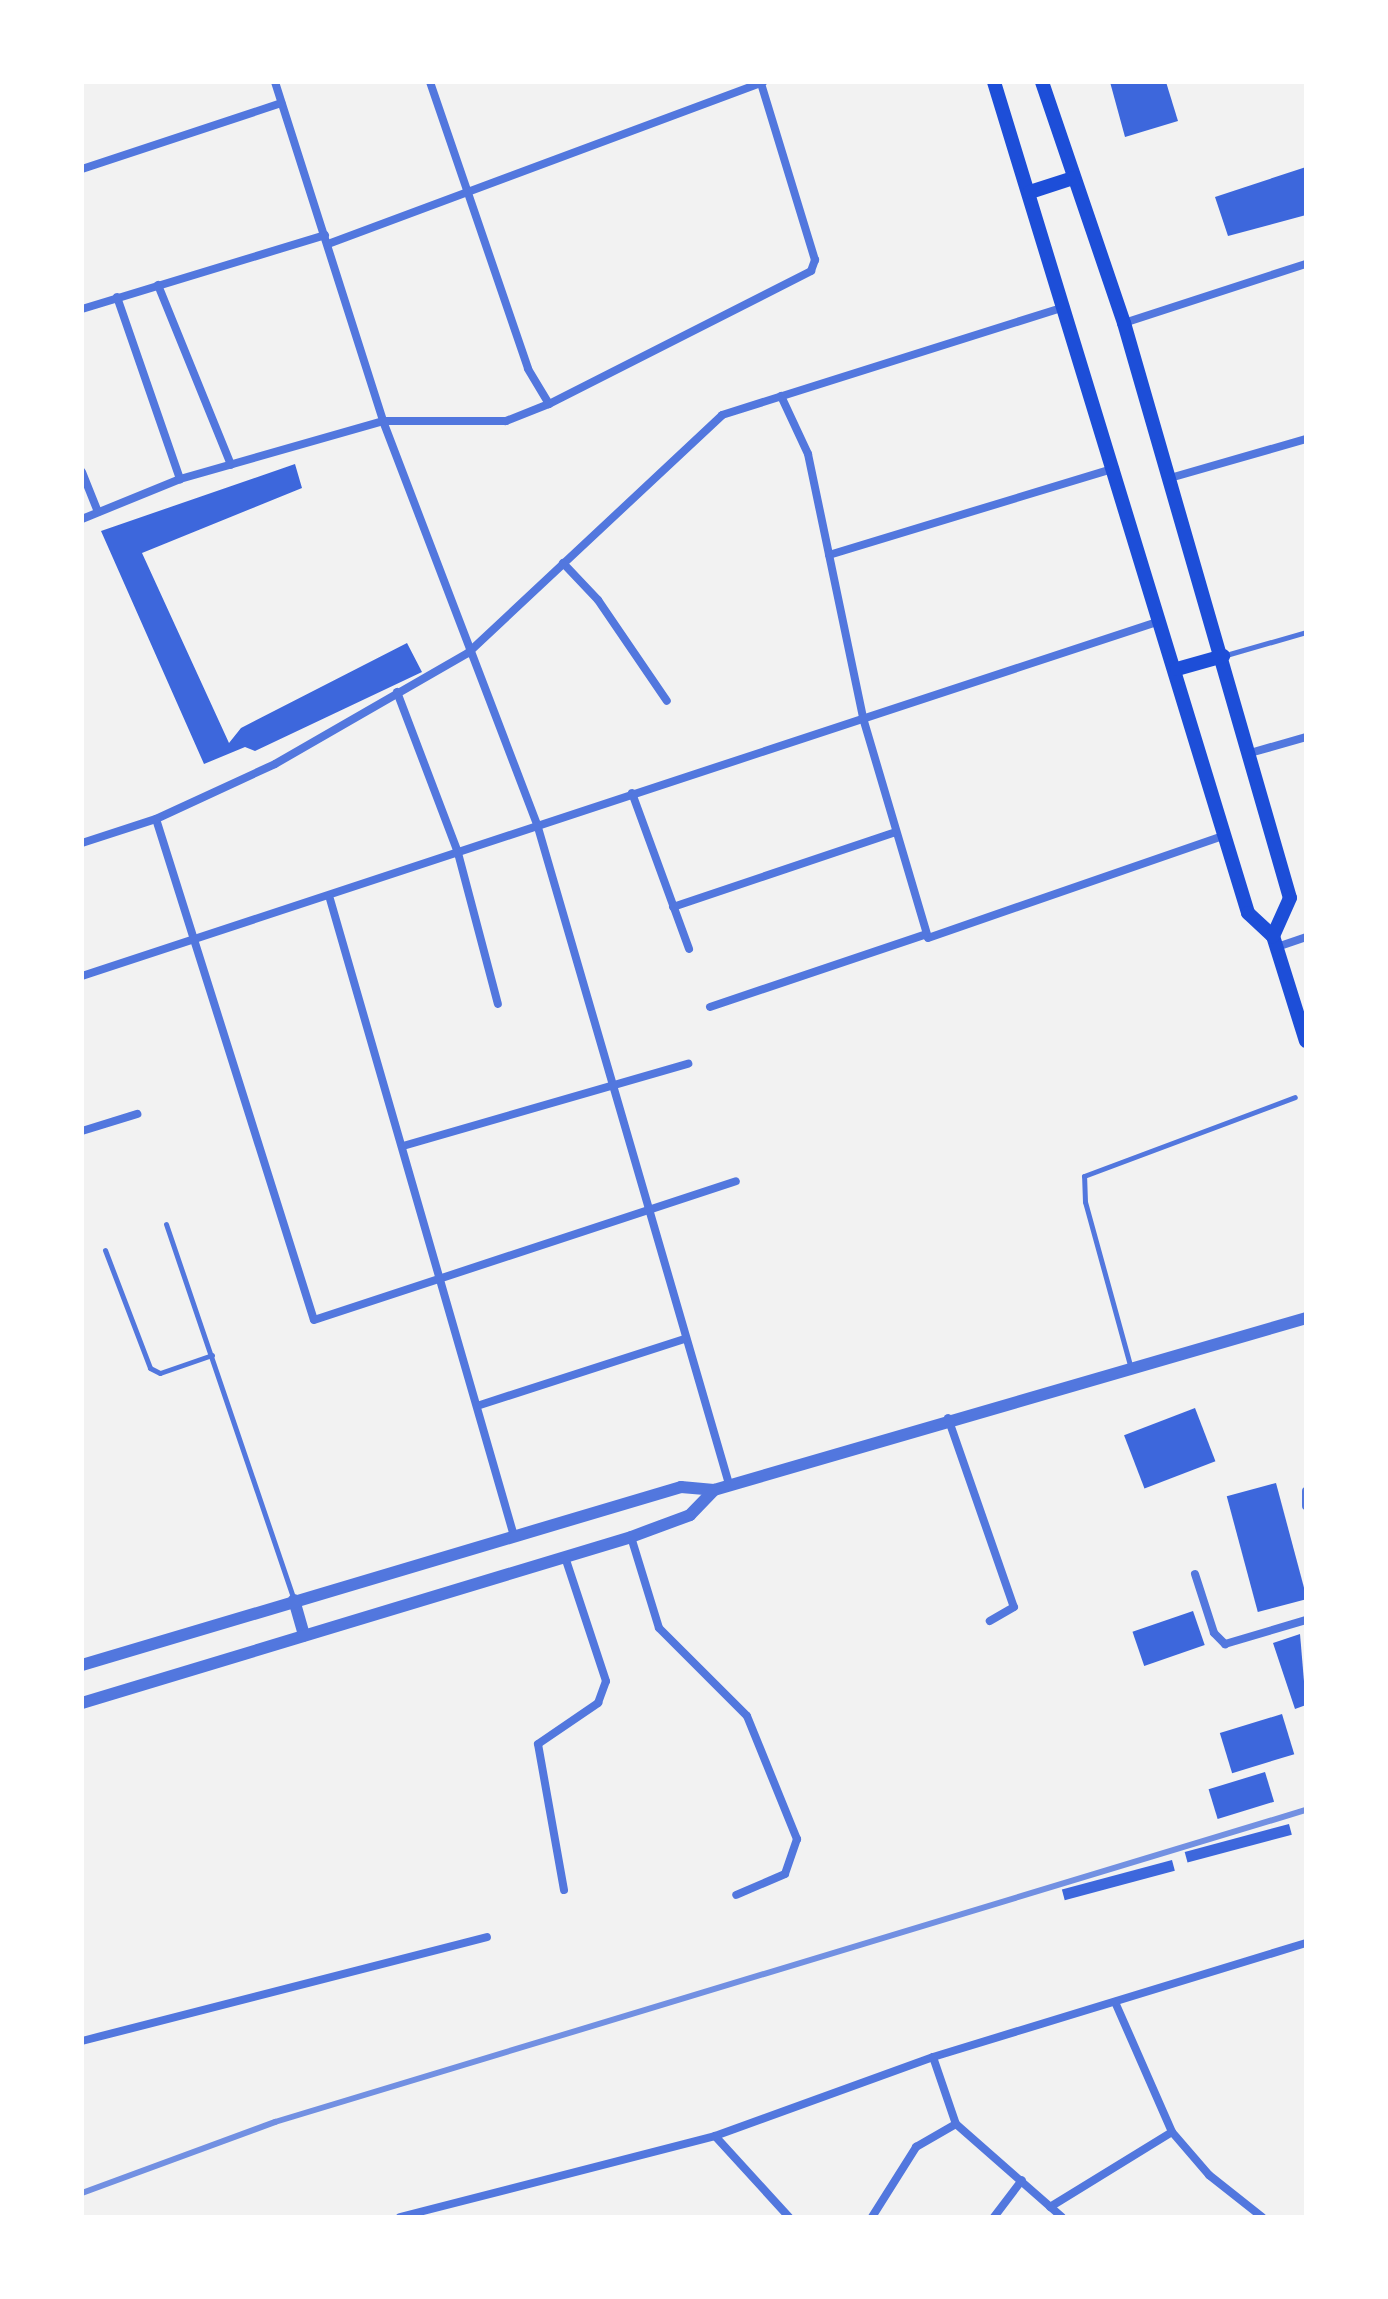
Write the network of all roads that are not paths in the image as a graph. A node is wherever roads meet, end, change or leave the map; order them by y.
1 (275, 82) edge
2 (430, 82) edge
3 (762, 82) edge
4 (994, 82) edge
5 (1042, 82) edge
6 (281, 103) junction
7 (82, 169) edge
8 (1073, 178) junction
9 (1030, 192) junction
10 (465, 193) junction
11 (326, 240) junction
12 (1306, 264) edge
13 (158, 285) junction
14 (117, 297) junction
15 (1066, 307) junction
16 (82, 309) edge
17 (1124, 323) junction
18 (781, 396) junction
19 (549, 404) junction
20 (383, 421) junction
21 (1306, 439) edge
22 (231, 465) junction
23 (1115, 468) junction
24 (82, 472) edge
25 (1170, 478) junction
26 (180, 479) junction
27 (98, 512) junction
28 (82, 519) edge
29 (829, 555) junction
30 (563, 563) junction
31 (1162, 620) junction
32 (1306, 632) edge
33 (468, 653) junction
34 (1223, 656) junction
35 (1177, 669) junction
36 (397, 692) junction
37 (667, 701) dead end
38 (863, 718) junction
39 (1306, 737) edge
40 (1250, 753) junction
41 (632, 793) junction
42 (156, 819) junction
43 (537, 824) junction
44 (893, 833) junction
45 (1223, 836) junction
46 (82, 843) edge
47 (458, 853) junction
48 (330, 899) junction
49 (673, 907) junction
50 (924, 935) junction
51 (1306, 937) edge
52 (195, 940) junction
53 (1275, 941) junction
54 (689, 949) dead end
55 (82, 976) edge
56 (498, 1004) dead end
57 (710, 1007) dead end
58 (1306, 1041) edge
59 (688, 1064) dead end
60 (611, 1083) junction
61 (1295, 1097) dead end
62 (137, 1114) dead end
63 (82, 1131) edge
64 (403, 1146) junction
65 (736, 1181) dead end
66 (644, 1212) junction
67 (166, 1224) dead end
68 (105, 1250) dead end
69 (444, 1281) junction
70 (1306, 1318) edge
71 (684, 1339) junction
72 (212, 1355) junction
73 (1130, 1365) junction
74 (480, 1405) junction
75 (948, 1418) junction
76 (729, 1484) junction
77 (714, 1490) junction
78 (1306, 1491) edge
79 (1306, 1506) edge
80 (514, 1536) junction
81 (631, 1537) junction
82 (565, 1557) junction
83 (1195, 1574) dead end
84 (294, 1600) junction
85 (1306, 1620) edge
86 (990, 1621) dead end
87 (304, 1636) junction
88 (82, 1665) edge
89 (82, 1703) edge
90 (564, 1890) dead end
91 (736, 1895) dead end
92 (487, 1937) dead end
93 (1306, 1943) edge
94 (1115, 2002) junction
95 (82, 2041) edge
96 (933, 2057) junction
97 (956, 2124) junction
98 (1172, 2132) junction
99 (715, 2136) junction
100 (1022, 2180) junction
101 (1050, 2207) junction
102 (874, 2213) edge
103 (400, 2217) edge
104 (789, 2217) edge
105 (885, 2217) edge
106 (994, 2217) edge
107 (1062, 2217) edge
108 (1262, 2217) edge

1 - 6 street
2 - 10 street
3 - 10 street
3 - 19 street
4 - 9 main road
5 - 8 main road
6 - 7 street
6 - 11 street
8 - 9 main road
8 - 17 main road
9 - 15 main road
10 - 11 street
10 - 19 street
11 - 13 street
11 - 20 street
12 - 17 street
13 - 14 street
13 - 22 street
14 - 16 street
14 - 26 street
15 - 18 street
15 - 23 main road
17 - 25 main road
18 - 29 street
18 - 30 street
19 - 20 street
20 - 22 street
20 - 33 street
21 - 25 street
22 - 26 street
23 - 29 street
23 - 31 main road
24 - 27 street
25 - 34 main road
26 - 27 street
27 - 28 street
29 - 38 street
30 - 33 street
30 - 37 street
31 - 35 main road
31 - 38 street
32 - 34 lane
33 - 36 street
33 - 43 street
34 - 35 main road
34 - 40 main road
35 - 45 main road
36 - 42 street
36 - 47 street
38 - 41 street
38 - 44 street
39 - 40 street
40 - 53 main road
41 - 43 street
41 - 49 street
42 - 46 street
42 - 52 street
43 - 47 street
43 - 60 street
44 - 49 street
44 - 50 street
45 - 50 street
45 - 53 main road
47 - 48 street
47 - 56 street
48 - 52 street
48 - 64 street
49 - 54 street
50 - 57 street
51 - 53 street
52 - 55 street
52 - 69 street
53 - 58 main road
59 - 60 street
60 - 64 street
60 - 66 street
61 - 73 lane
62 - 63 street
64 - 69 street
65 - 66 street
66 - 69 street
66 - 71 street
67 - 72 lane
68 - 72 lane
69 - 74 street
70 - 73 street
71 - 74 street
71 - 76 street
72 - 84 lane
73 - 75 street
74 - 80 street
75 - 76 street
75 - 86 street
76 - 77 street
77 - 80 street
77 - 81 street
78 - 79 street
80 - 84 street
81 - 82 street
81 - 91 street
82 - 87 street
82 - 90 street
83 - 85 street
84 - 87 street
84 - 88 street
87 - 89 street
92 - 95 street
93 - 94 street
94 - 96 street
94 - 98 street
96 - 97 street
96 - 99 street
97 - 100 street
97 - 102 street
98 - 101 street
98 - 108 street
99 - 103 street
99 - 104 street
100 - 101 street
100 - 106 street
101 - 107 street
102 - 105 street

